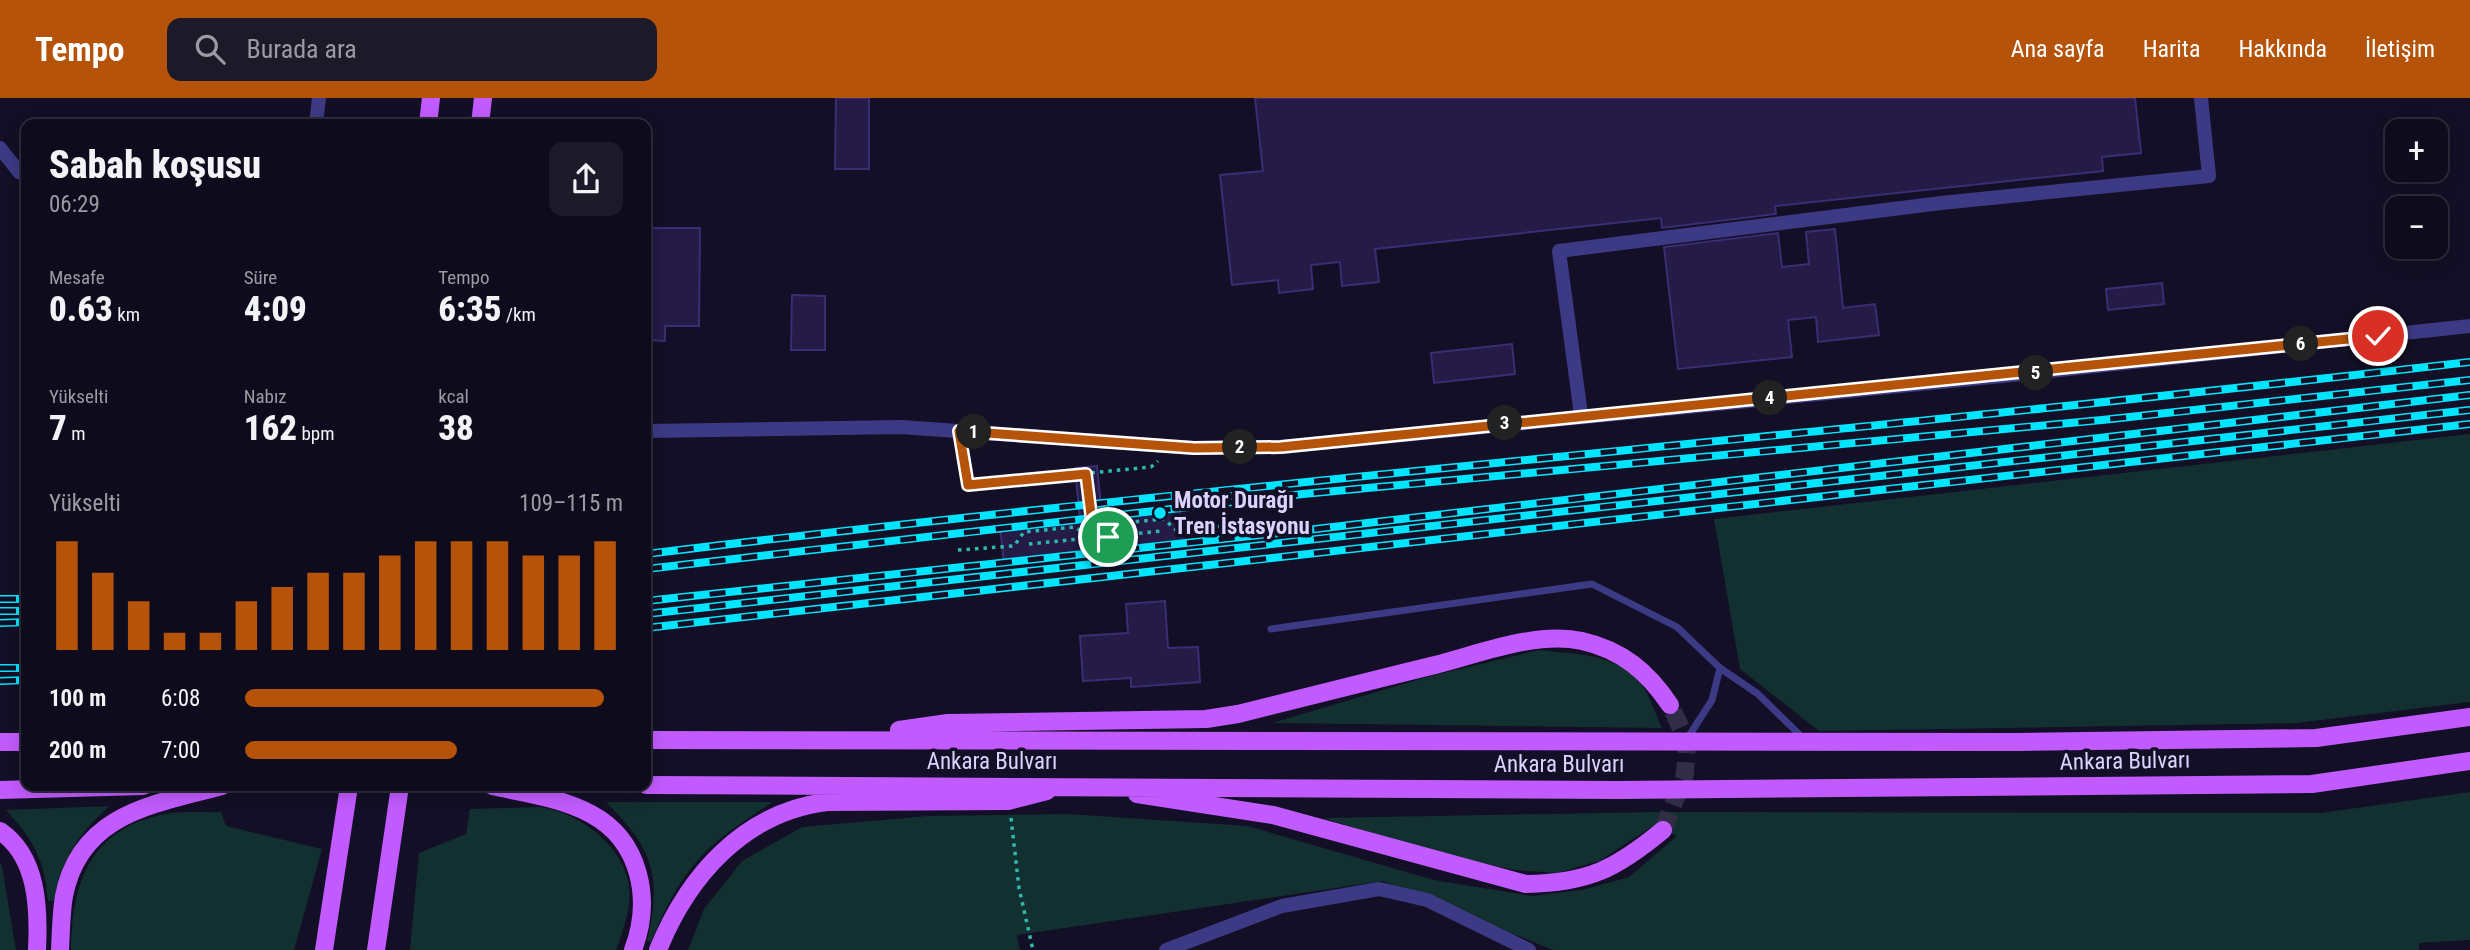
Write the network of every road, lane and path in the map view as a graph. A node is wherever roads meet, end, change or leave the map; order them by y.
1 (319, 98) edge
2 (431, 98) edge
3 (483, 98) edge
4 (2201, 98) edge
5 (317, 119) edge
6 (429, 119) edge
7 (481, 119) edge
8 (0, 148) edge
9 (21, 173) edge
10 (2470, 326) edge
11 (1581, 415) junction
12 (651, 431) edge
13 (959, 431) junction
14 (1150, 467) dead end
15 (1086, 474) junction
16 (1224, 526) dead end
17 (1162, 531) dead end
18 (1095, 538) junction
19 (1029, 544) dead end
20 (958, 550) dead end
21 (1271, 629) dead end
22 (1720, 668) junction
23 (1670, 705) tunnel mouth
24 (2470, 717) edge
25 (845, 739) junction
26 (651, 740) edge
27 (0, 742) edge
28 (21, 742) edge
29 (1685, 743) junction
30 (1808, 743) junction
31 (2470, 761) edge
32 (651, 785) edge
33 (1069, 785) junction
34 (21, 789) edge
35 (0, 790) edge
36 (204, 791) edge
37 (348, 791) edge
38 (399, 791) edge
39 (512, 791) edge
40 (1009, 801) junction
41 (1663, 830) tunnel mouth
42 (0, 831) edge
43 (330, 917) junction
44 (378, 945) edge
45 (37, 950) edge
46 (60, 950) edge
47 (315, 950) edge
48 (324, 950) edge
49 (633, 950) edge
50 (658, 950) edge
51 (1033, 950) edge
52 (1166, 950) edge
53 (1529, 950) edge

1 - 5 street
2 - 6 main road
3 - 7 main road
4 - 11 street
8 - 9 street
10 - 11 street
11 - 13 street
12 - 13 street
13 - 15 path, bridge
14 - 15 path
15 - 18 path, bridge
16 - 18 path
17 - 18 path
18 - 19 path
18 - 20 path
21 - 22 lane
22 - 29 lane
22 - 30 lane
23 - 25 main road
24 - 30 main road, Ankara Bulvarı
25 - 26 main road, Ankara Bulvarı
25 - 29 main road, Ankara Bulvarı
27 - 28 main road
29 - 30 main road, Ankara Bulvarı
31 - 33 main road, Ankara Bulvarı
32 - 33 main road, Ankara Bulvarı
33 - 40 main road
33 - 41 main road
34 - 35 main road
36 - 46 main road
37 - 43 main road
38 - 44 main road
39 - 49 main road
40 - 50 main road
40 - 51 path
42 - 45 main road
43 - 47 main road
43 - 48 main road
52 - 53 street

